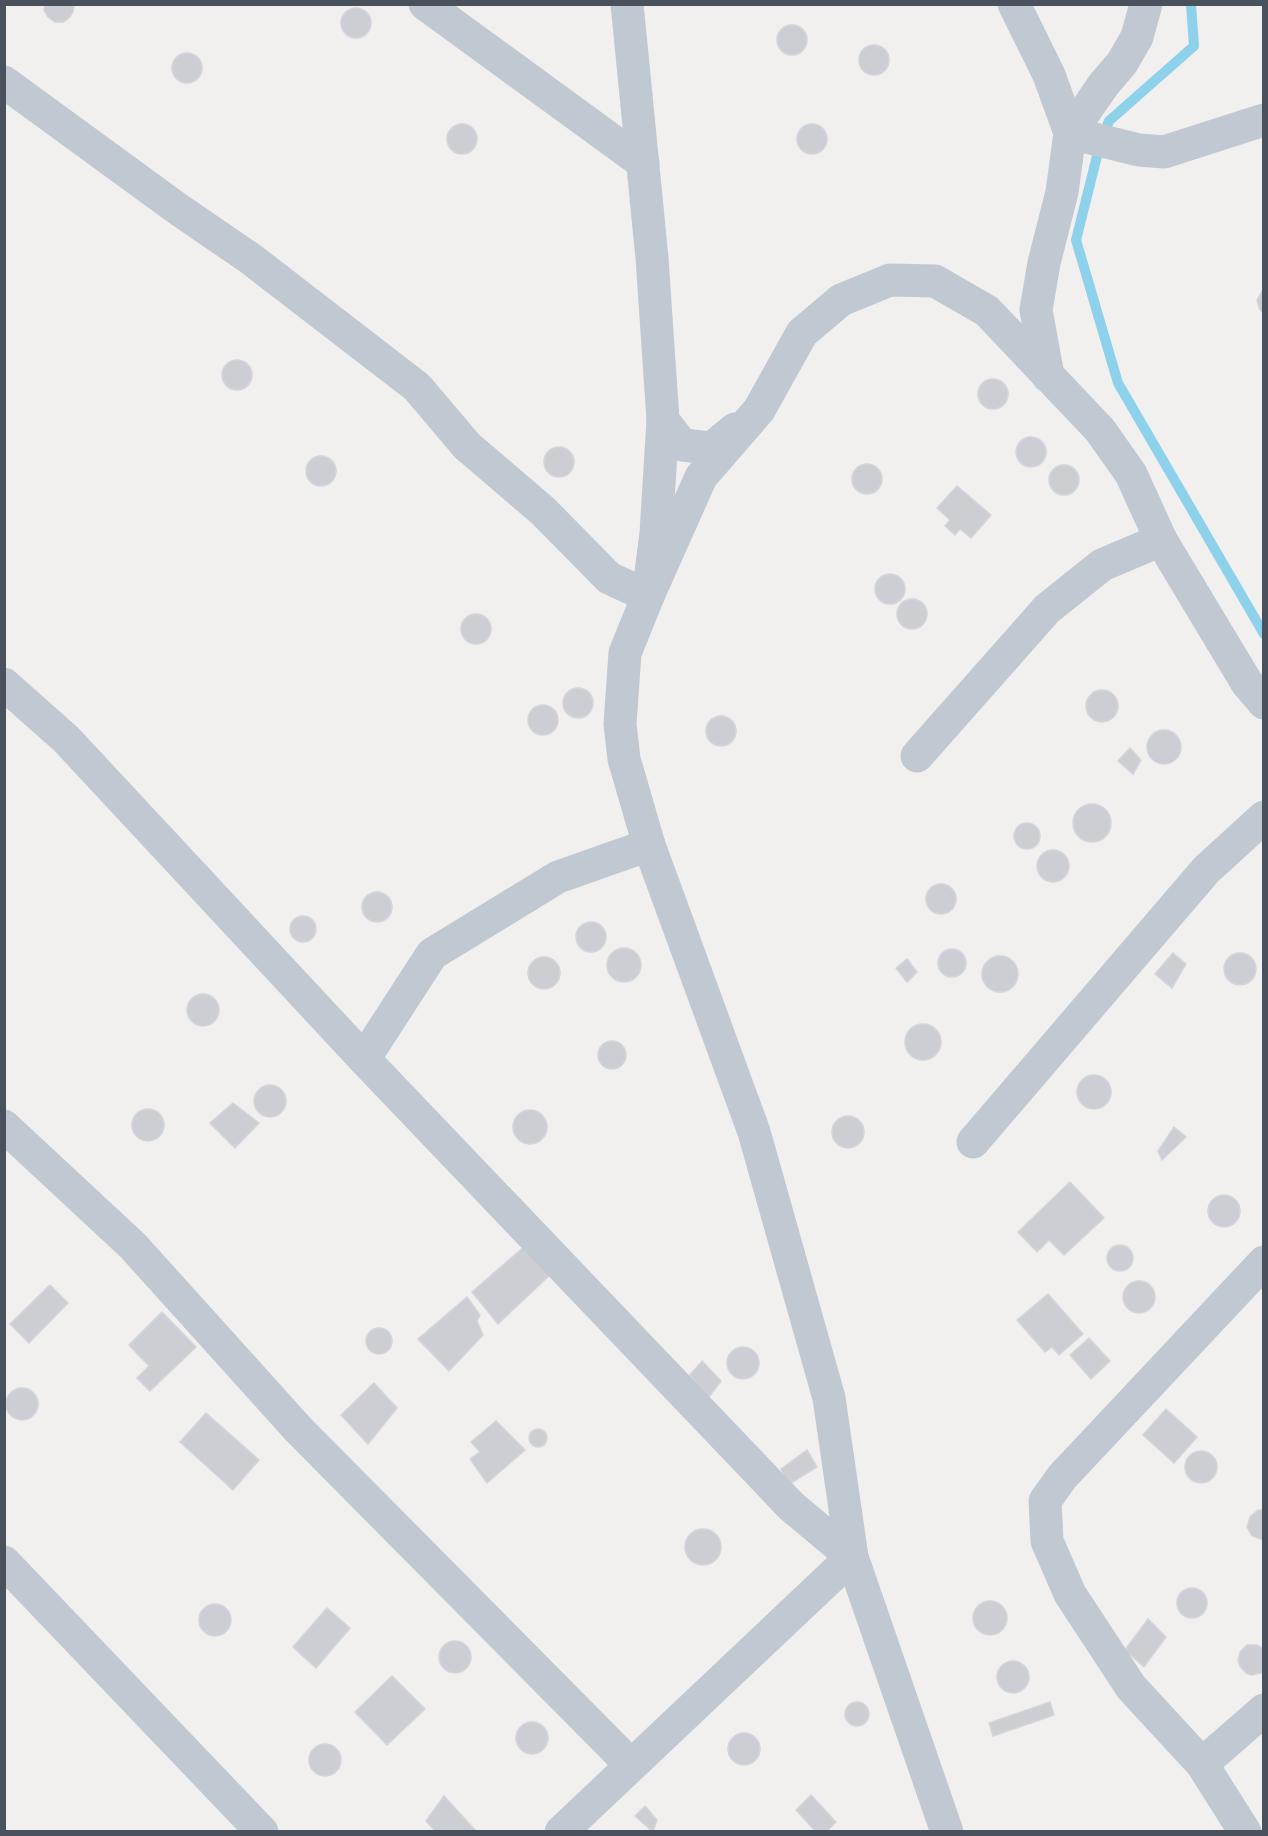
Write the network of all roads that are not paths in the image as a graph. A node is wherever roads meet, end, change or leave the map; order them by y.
1 (425, 4) edge
2 (627, 4) edge
3 (1014, 4) edge
4 (1146, 4) edge
5 (4, 82) edge
6 (1263, 120) edge
7 (1070, 133) junction
8 (644, 163) junction
9 (1048, 376) junction
10 (759, 410) junction
11 (663, 420) junction
12 (1161, 540) junction
13 (648, 596) junction
14 (4, 684) edge
15 (1258, 688) edge
16 (917, 756) dead end
17 (1263, 817) edge
18 (649, 845) junction
19 (364, 1059) junction
20 (4, 1126) edge
21 (973, 1142) dead end
22 (1263, 1262) edge
23 (852, 1557) junction
24 (4, 1562) edge
25 (1263, 1710) edge
26 (1202, 1764) junction
27 (631, 1765) junction
28 (262, 1832) edge
29 (561, 1832) edge
30 (947, 1832) edge
31 (1245, 1832) edge

1 - 8 street
2 - 8 street
3 - 7 street
4 - 7 street
5 - 13 street
6 - 7 street
7 - 9 street
8 - 11 street
9 - 10 street
9 - 12 street
10 - 11 street
10 - 13 street
11 - 13 street
12 - 15 street
12 - 16 street
13 - 18 street
14 - 19 street
17 - 21 street
18 - 19 street
18 - 23 street
19 - 23 street
20 - 27 street
22 - 26 street
23 - 27 street
23 - 30 street
24 - 28 street
25 - 26 street
26 - 31 street
27 - 29 street

